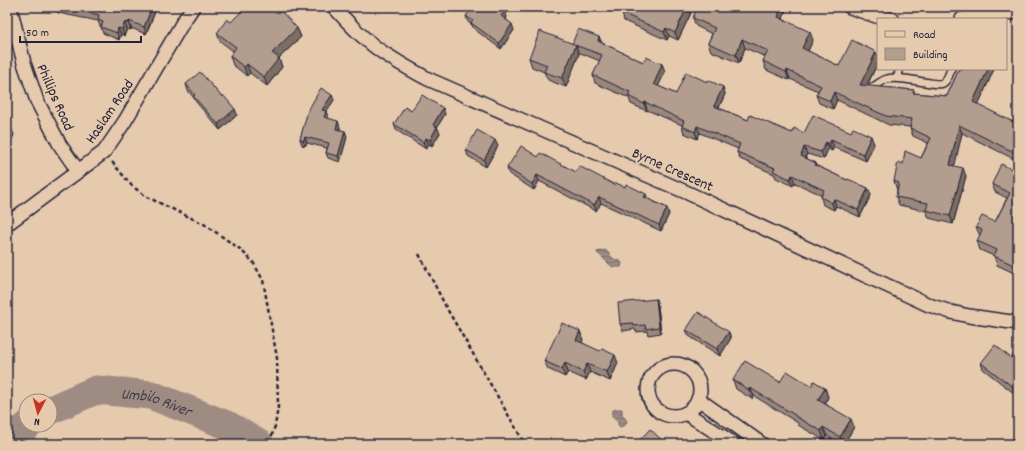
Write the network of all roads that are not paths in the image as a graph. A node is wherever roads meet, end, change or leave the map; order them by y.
1 (10, 7) edge
2 (193, 7) edge
3 (334, 7) edge
4 (850, 7) edge
5 (1018, 12) edge
6 (887, 18) edge
7 (970, 18) edge
8 (899, 70) edge
9 (951, 70) edge
10 (898, 78) junction
11 (874, 87) edge
12 (78, 171) junction
13 (7, 224) edge
14 (1018, 323) edge
15 (698, 399) junction
16 (686, 413) junction
17 (759, 443) edge
18 (734, 444) edge

1 - 12 street, Phillips Road
2 - 12 street, Haslam Road
3 - 14 street, Byrne Crescent
4 - 6 street
5 - 7 street
8 - 10 lane
9 - 10 lane
10 - 11 lane
12 - 13 street, Haslam Road
15 - 16 street
15 - 16 street
15 - 17 street
16 - 18 street

